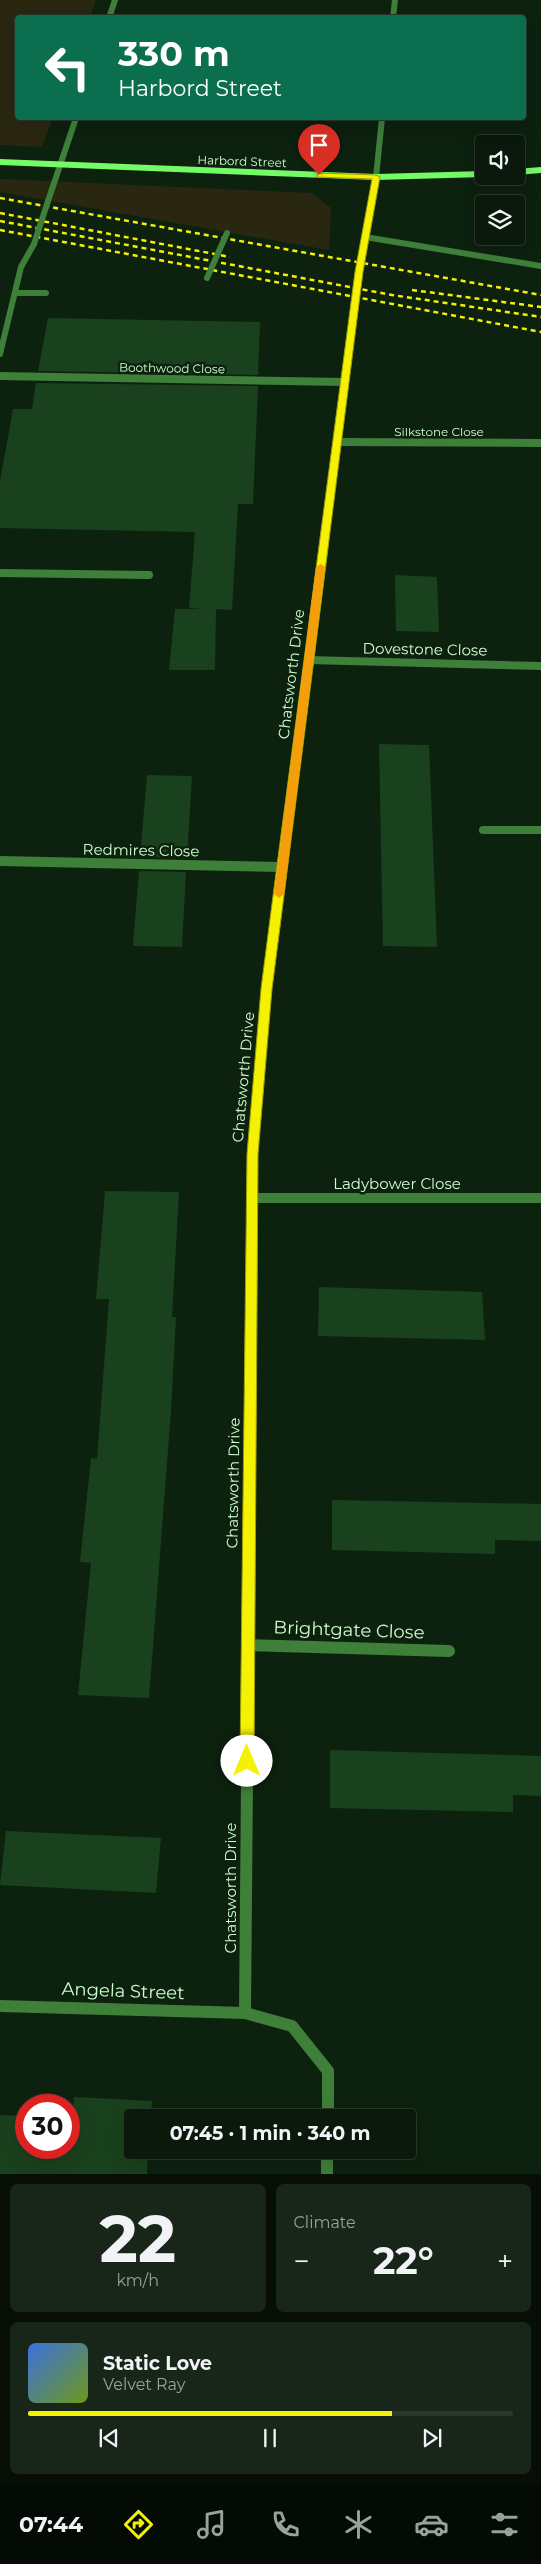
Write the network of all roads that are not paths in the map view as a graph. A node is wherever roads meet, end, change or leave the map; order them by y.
1 (115, 0) edge
2 (395, 0) edge
3 (110, 15) edge
4 (393, 15) edge
5 (75, 120) edge
6 (382, 120) edge
7 (0, 162) edge
8 (60, 164) junction
9 (541, 170) edge
10 (525, 171) edge
11 (475, 174) edge
12 (376, 177) junction
13 (227, 233) dead end
14 (365, 237) junction
15 (541, 266) edge
16 (207, 278) dead end
17 (46, 292) dead end
18 (15, 293) junction
19 (0, 354) edge
20 (0, 376) edge
21 (344, 382) junction
22 (337, 442) junction
23 (541, 443) edge
24 (0, 573) edge
25 (149, 575) dead end
26 (309, 660) junction
27 (541, 666) edge
28 (483, 830) dead end
29 (541, 830) edge
30 (0, 861) edge
31 (282, 867) junction
32 (252, 1198) junction
33 (541, 1198) edge
34 (248, 1645) junction
35 (449, 1651) dead end
36 (0, 2006) edge
37 (245, 2013) junction
38 (328, 2109) edge
39 (327, 2159) edge
40 (327, 2174) edge

1 - 3 street
2 - 4 street
5 - 8 street
6 - 12 street, Chatsworth Drive
7 - 8 street, Harbord Street
8 - 12 street, Harbord Street
8 - 18 street, bridge
9 - 10 street
11 - 12 street, Harbord Street
12 - 14 street, Chatsworth Drive
13 - 16 street, bridge
14 - 15 street
14 - 21 street, Chatsworth Drive, bridge
17 - 18 street
18 - 19 street
20 - 21 street, Boothwood Close
21 - 22 street, Chatsworth Drive
22 - 23 street, Silkstone Close
22 - 26 street, Chatsworth Drive
24 - 25 street
26 - 27 street, Dovestone Close
26 - 31 street, Chatsworth Drive
28 - 29 street
30 - 31 street, Redmires Close
31 - 32 street, Chatsworth Drive
32 - 33 street, Ladybower Close
32 - 34 street, Chatsworth Drive
34 - 35 street, Brightgate Close
34 - 37 street, Chatsworth Drive
36 - 37 street, Angela Street
37 - 38 street
39 - 40 street

